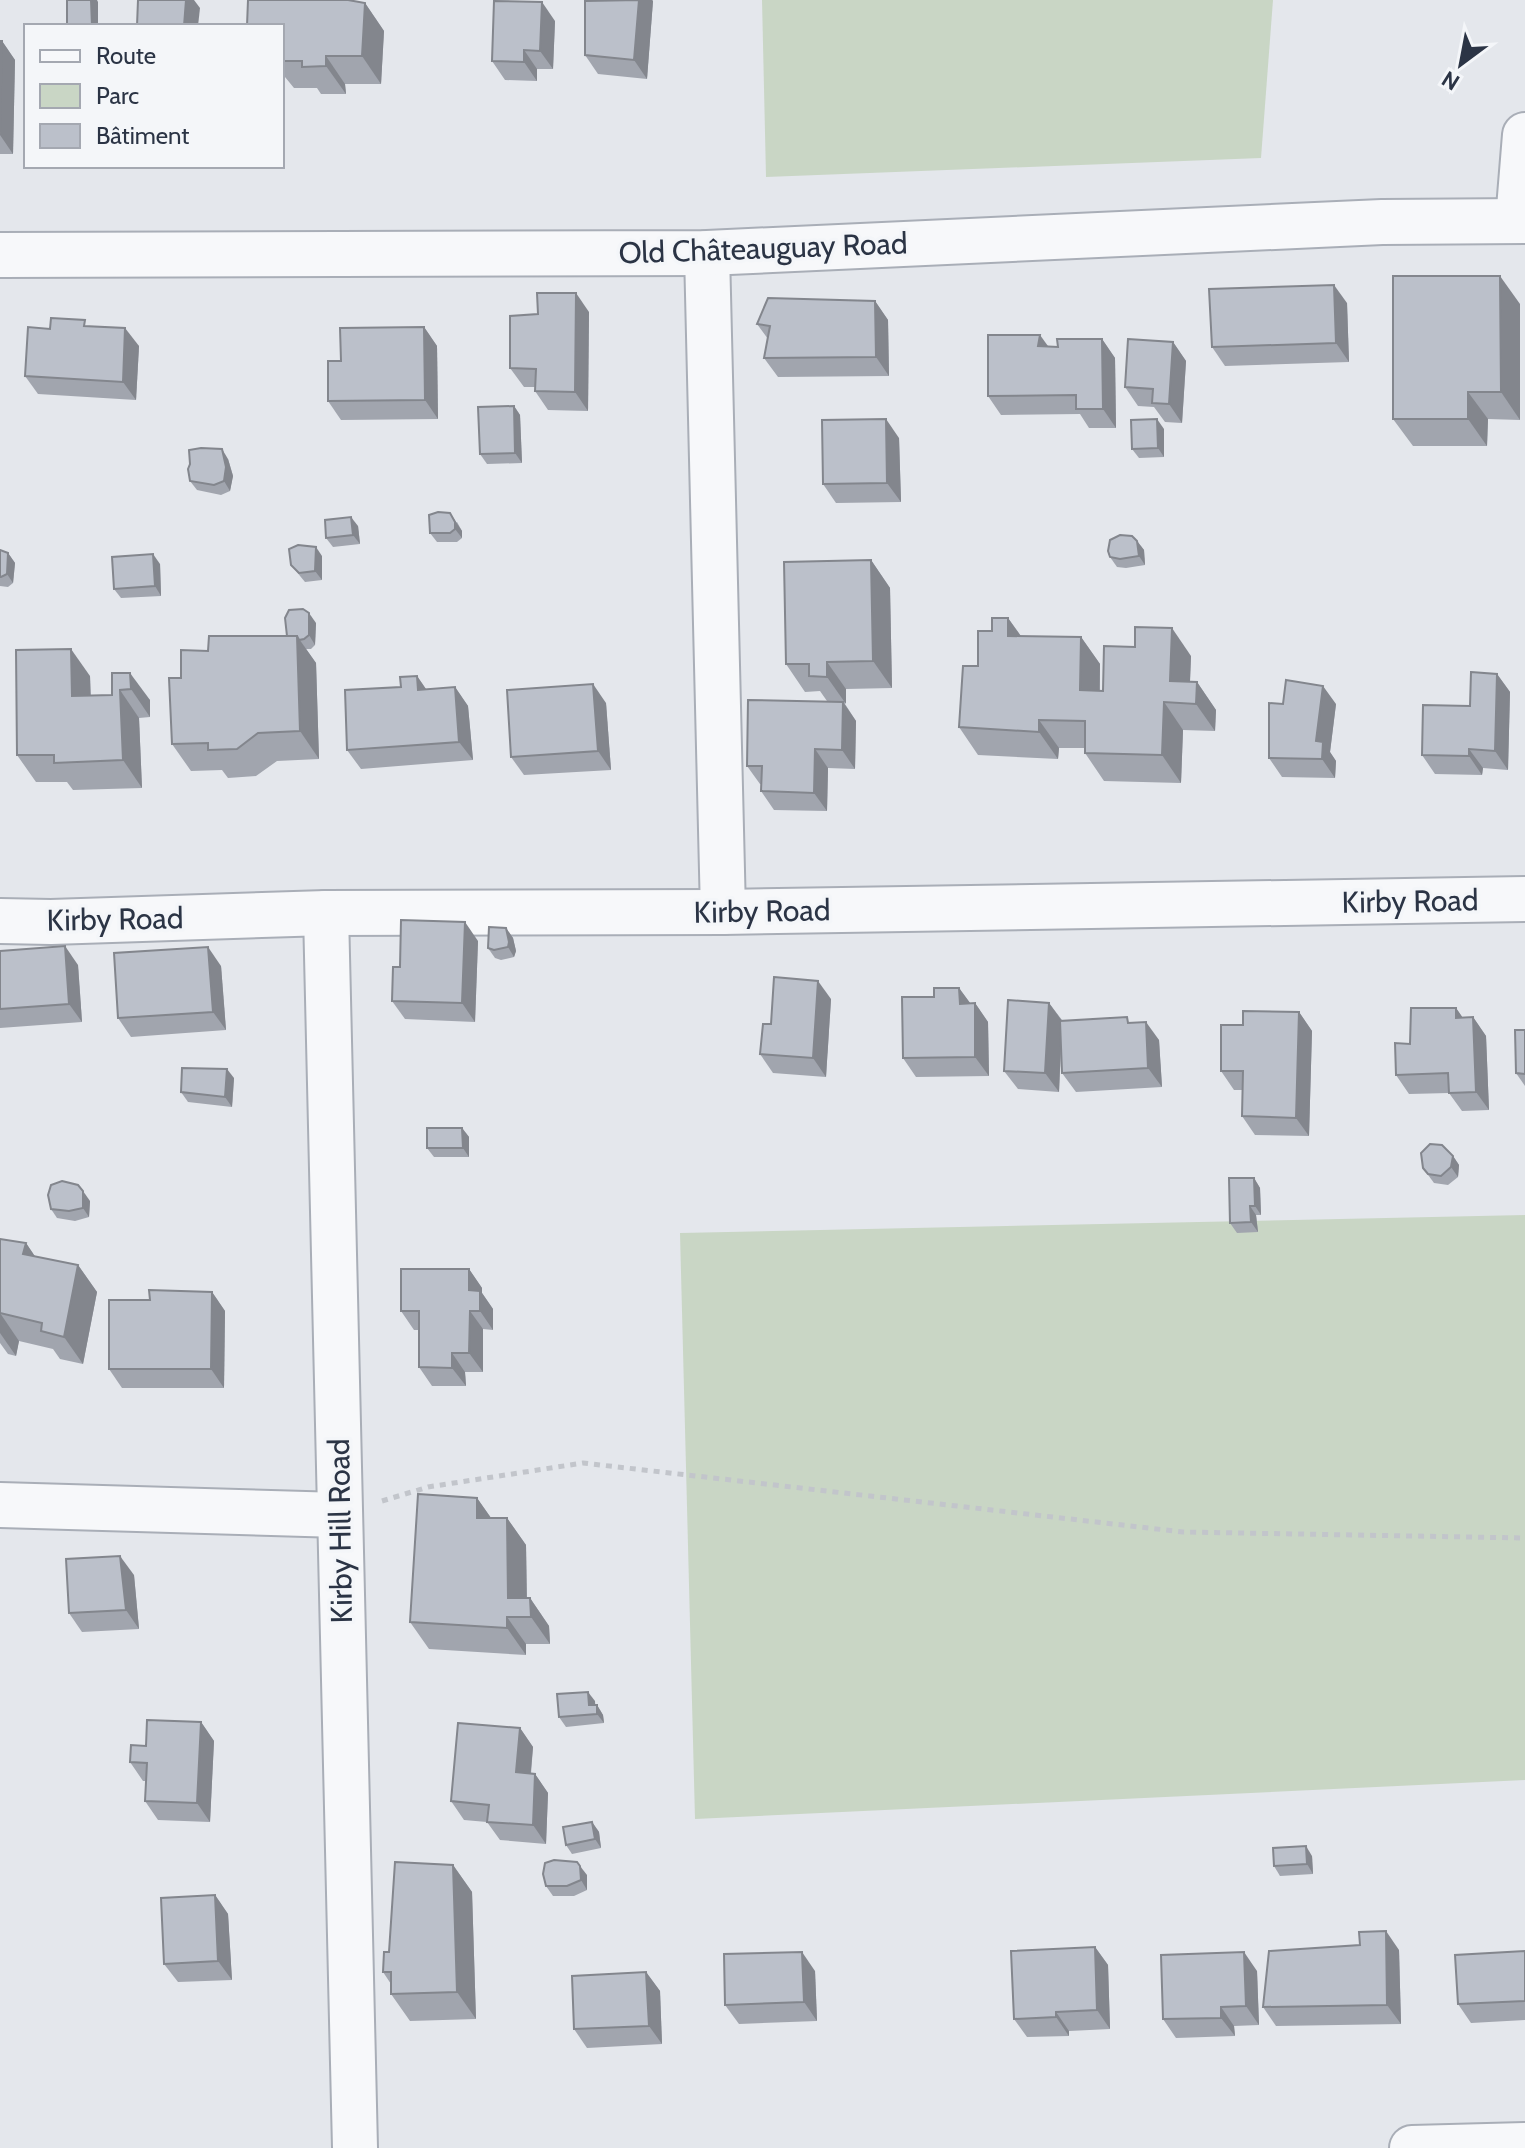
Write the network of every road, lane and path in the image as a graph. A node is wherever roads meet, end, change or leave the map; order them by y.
1 (1525, 135) edge
2 (1521, 221) edge
3 (707, 253) junction
4 (0, 255) edge
5 (1525, 899) edge
6 (723, 912) junction
7 (326, 913) junction
8 (0, 921) edge
9 (0, 1505) edge
10 (340, 1515) junction
11 (1525, 1538) edge
12 (1525, 2145) edge
13 (355, 2148) edge
14 (1412, 2148) edge

1 - 2 street
2 - 3 street, Old Châteauguay Road
3 - 4 street, Old Châteauguay Road
3 - 6 street
5 - 6 street, Kirby Road
6 - 7 street, Kirby Road
7 - 8 street, Kirby Road
7 - 10 street, Kirby Hill Road
9 - 10 street
10 - 11 path
10 - 13 street, Kirby Hill Road
12 - 14 street

